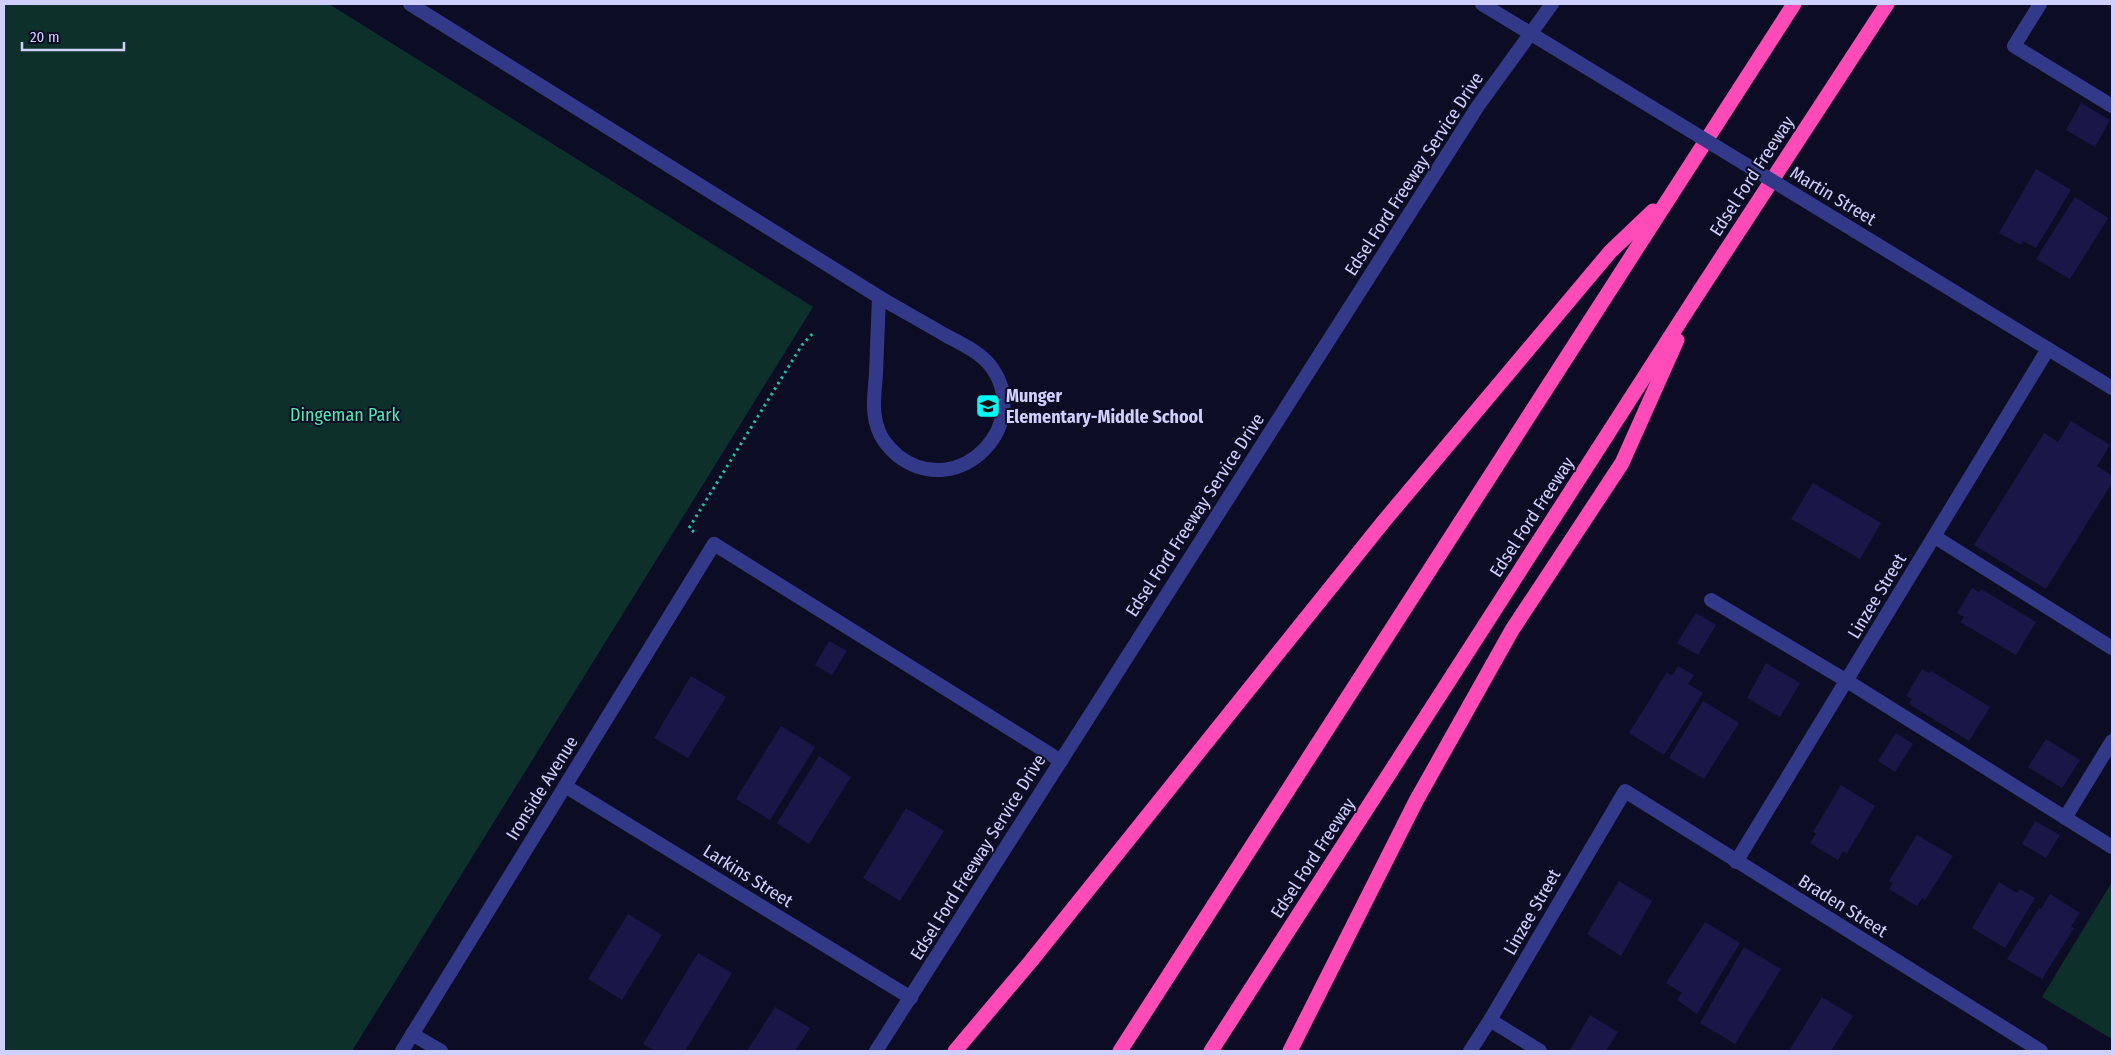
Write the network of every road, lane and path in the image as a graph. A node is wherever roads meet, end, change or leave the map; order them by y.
1 (410, 4) edge
2 (1482, 4) edge
3 (1552, 4) edge
4 (1794, 4) edge
5 (1887, 4) edge
6 (2040, 4) edge
7 (1531, 33) junction
8 (2112, 106) edge
9 (1670, 194) junction
10 (1699, 292) junction
11 (879, 297) junction
12 (815, 331) dead end
13 (2048, 349) junction
14 (2112, 388) edge
15 (689, 528) dead end
16 (1935, 537) junction
17 (1711, 600) dead end
18 (2112, 648) edge
19 (1847, 682) junction
20 (2112, 741) edge
21 (1061, 761) junction
22 (565, 786) junction
23 (1625, 791) joint
24 (2065, 818) junction
25 (2112, 847) edge
26 (1736, 862) junction
27 (911, 998) junction
28 (1490, 1020) junction
29 (412, 1034) junction
30 (402, 1051) edge
31 (441, 1051) edge
32 (876, 1051) edge
33 (955, 1051) edge
34 (1120, 1051) edge
35 (1211, 1051) edge
36 (1290, 1051) edge
37 (1470, 1051) edge
38 (1540, 1051) edge
39 (2041, 1051) edge

1 - 11 street
2 - 7 street, Martin Street
3 - 7 street, Edsel Ford Freeway Service Drive
4 - 9 highway
5 - 10 highway, Edsel Ford Freeway
6 - 8 street
7 - 13 street, Martin Street, bridge
7 - 21 street, Edsel Ford Freeway Service Drive
9 - 33 highway
9 - 34 highway
10 - 35 highway, Edsel Ford Freeway
10 - 36 highway
11 - 11 street
12 - 15 path
13 - 14 street, Martin Street
13 - 16 street, Linzee Street
16 - 18 street
16 - 19 street, Linzee Street
17 - 19 street
19 - 24 street
19 - 26 street, Linzee Street
20 - 24 street
21 - 22 street, Ironside Avenue
21 - 27 street, Edsel Ford Freeway Service Drive
22 - 27 street, Larkins Street
22 - 29 street, Ironside Avenue
23 - 26 street, Braden Street
23 - 28 street, Linzee Street
24 - 25 street
26 - 39 street, Braden Street
27 - 32 street, Edsel Ford Freeway Service Drive
28 - 37 street, Linzee Street
28 - 38 street
29 - 30 street, Ironside Avenue
29 - 31 street

